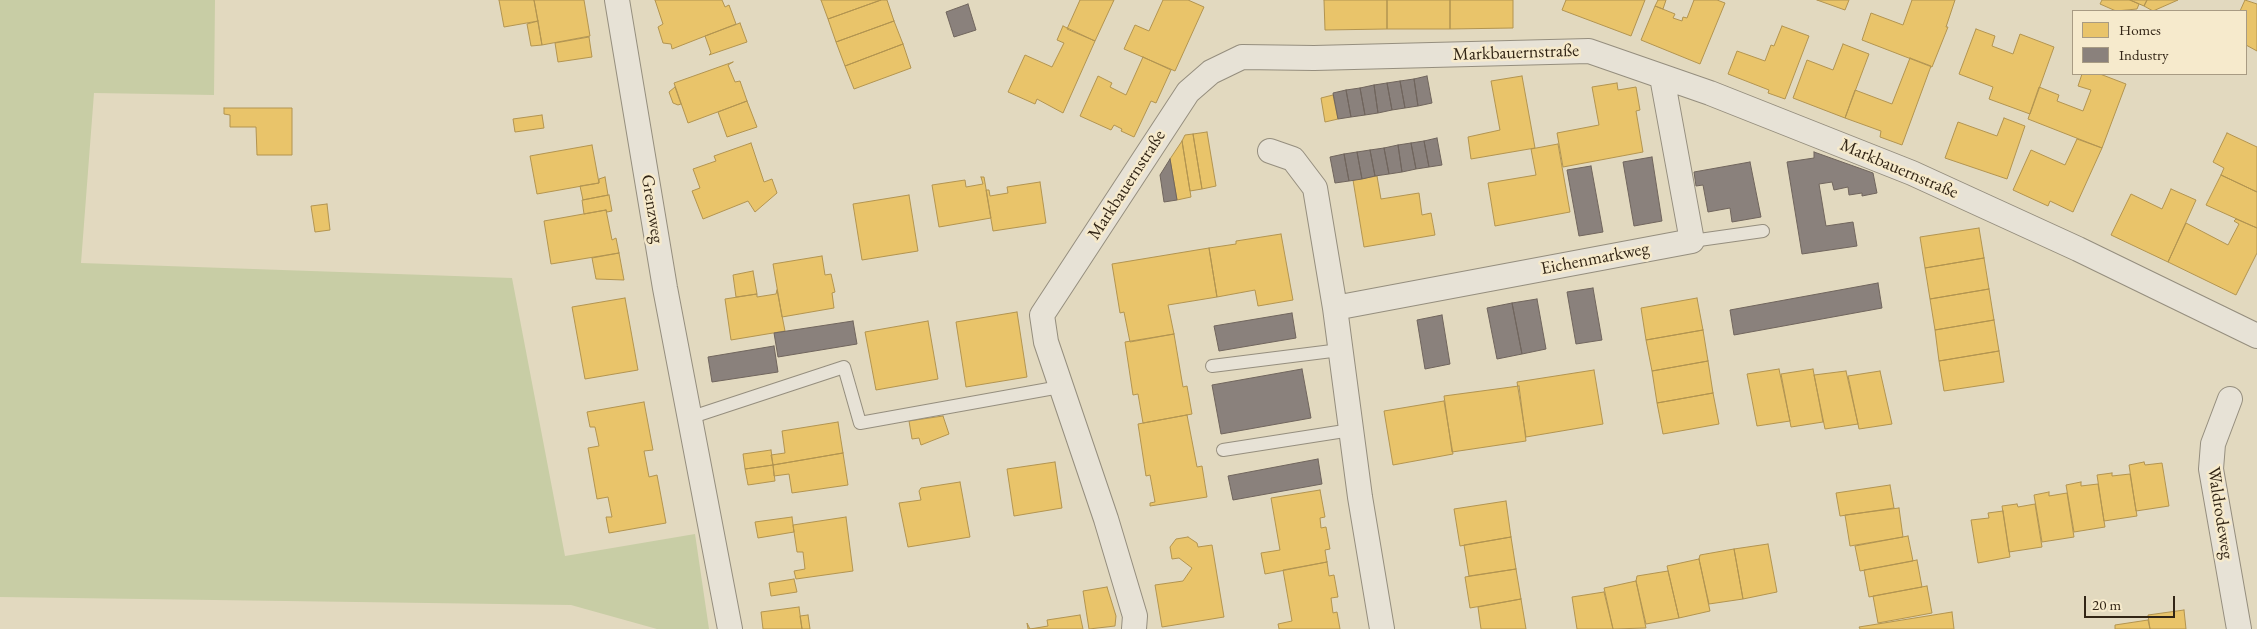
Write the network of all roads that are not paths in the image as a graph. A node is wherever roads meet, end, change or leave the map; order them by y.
1 (617, 0) edge
2 (1662, 77) junction
3 (1270, 151) dead end
4 (1763, 231) dead end
5 (1692, 241) junction
6 (1335, 308) junction
7 (2257, 336) edge
8 (1340, 350) junction
9 (1212, 366) dead end
10 (1060, 387) junction
11 (2230, 399) dead end
12 (689, 418) junction
13 (1351, 430) junction
14 (1223, 450) dead end
15 (730, 629) edge
16 (1134, 629) edge
17 (1382, 629) edge
18 (2239, 629) edge

1 - 12 street, Grenzweg
2 - 5 street
2 - 7 street, Markbauernstraße
2 - 10 street, Markbauernstraße
3 - 6 street
4 - 5 lane
5 - 6 street, Eichenmarkweg
6 - 8 street
8 - 9 lane
8 - 13 street
10 - 12 lane
10 - 16 street, Markbauernstraße
11 - 18 street, Waldrodeweg
12 - 15 street, Grenzweg
13 - 14 lane
13 - 17 street

